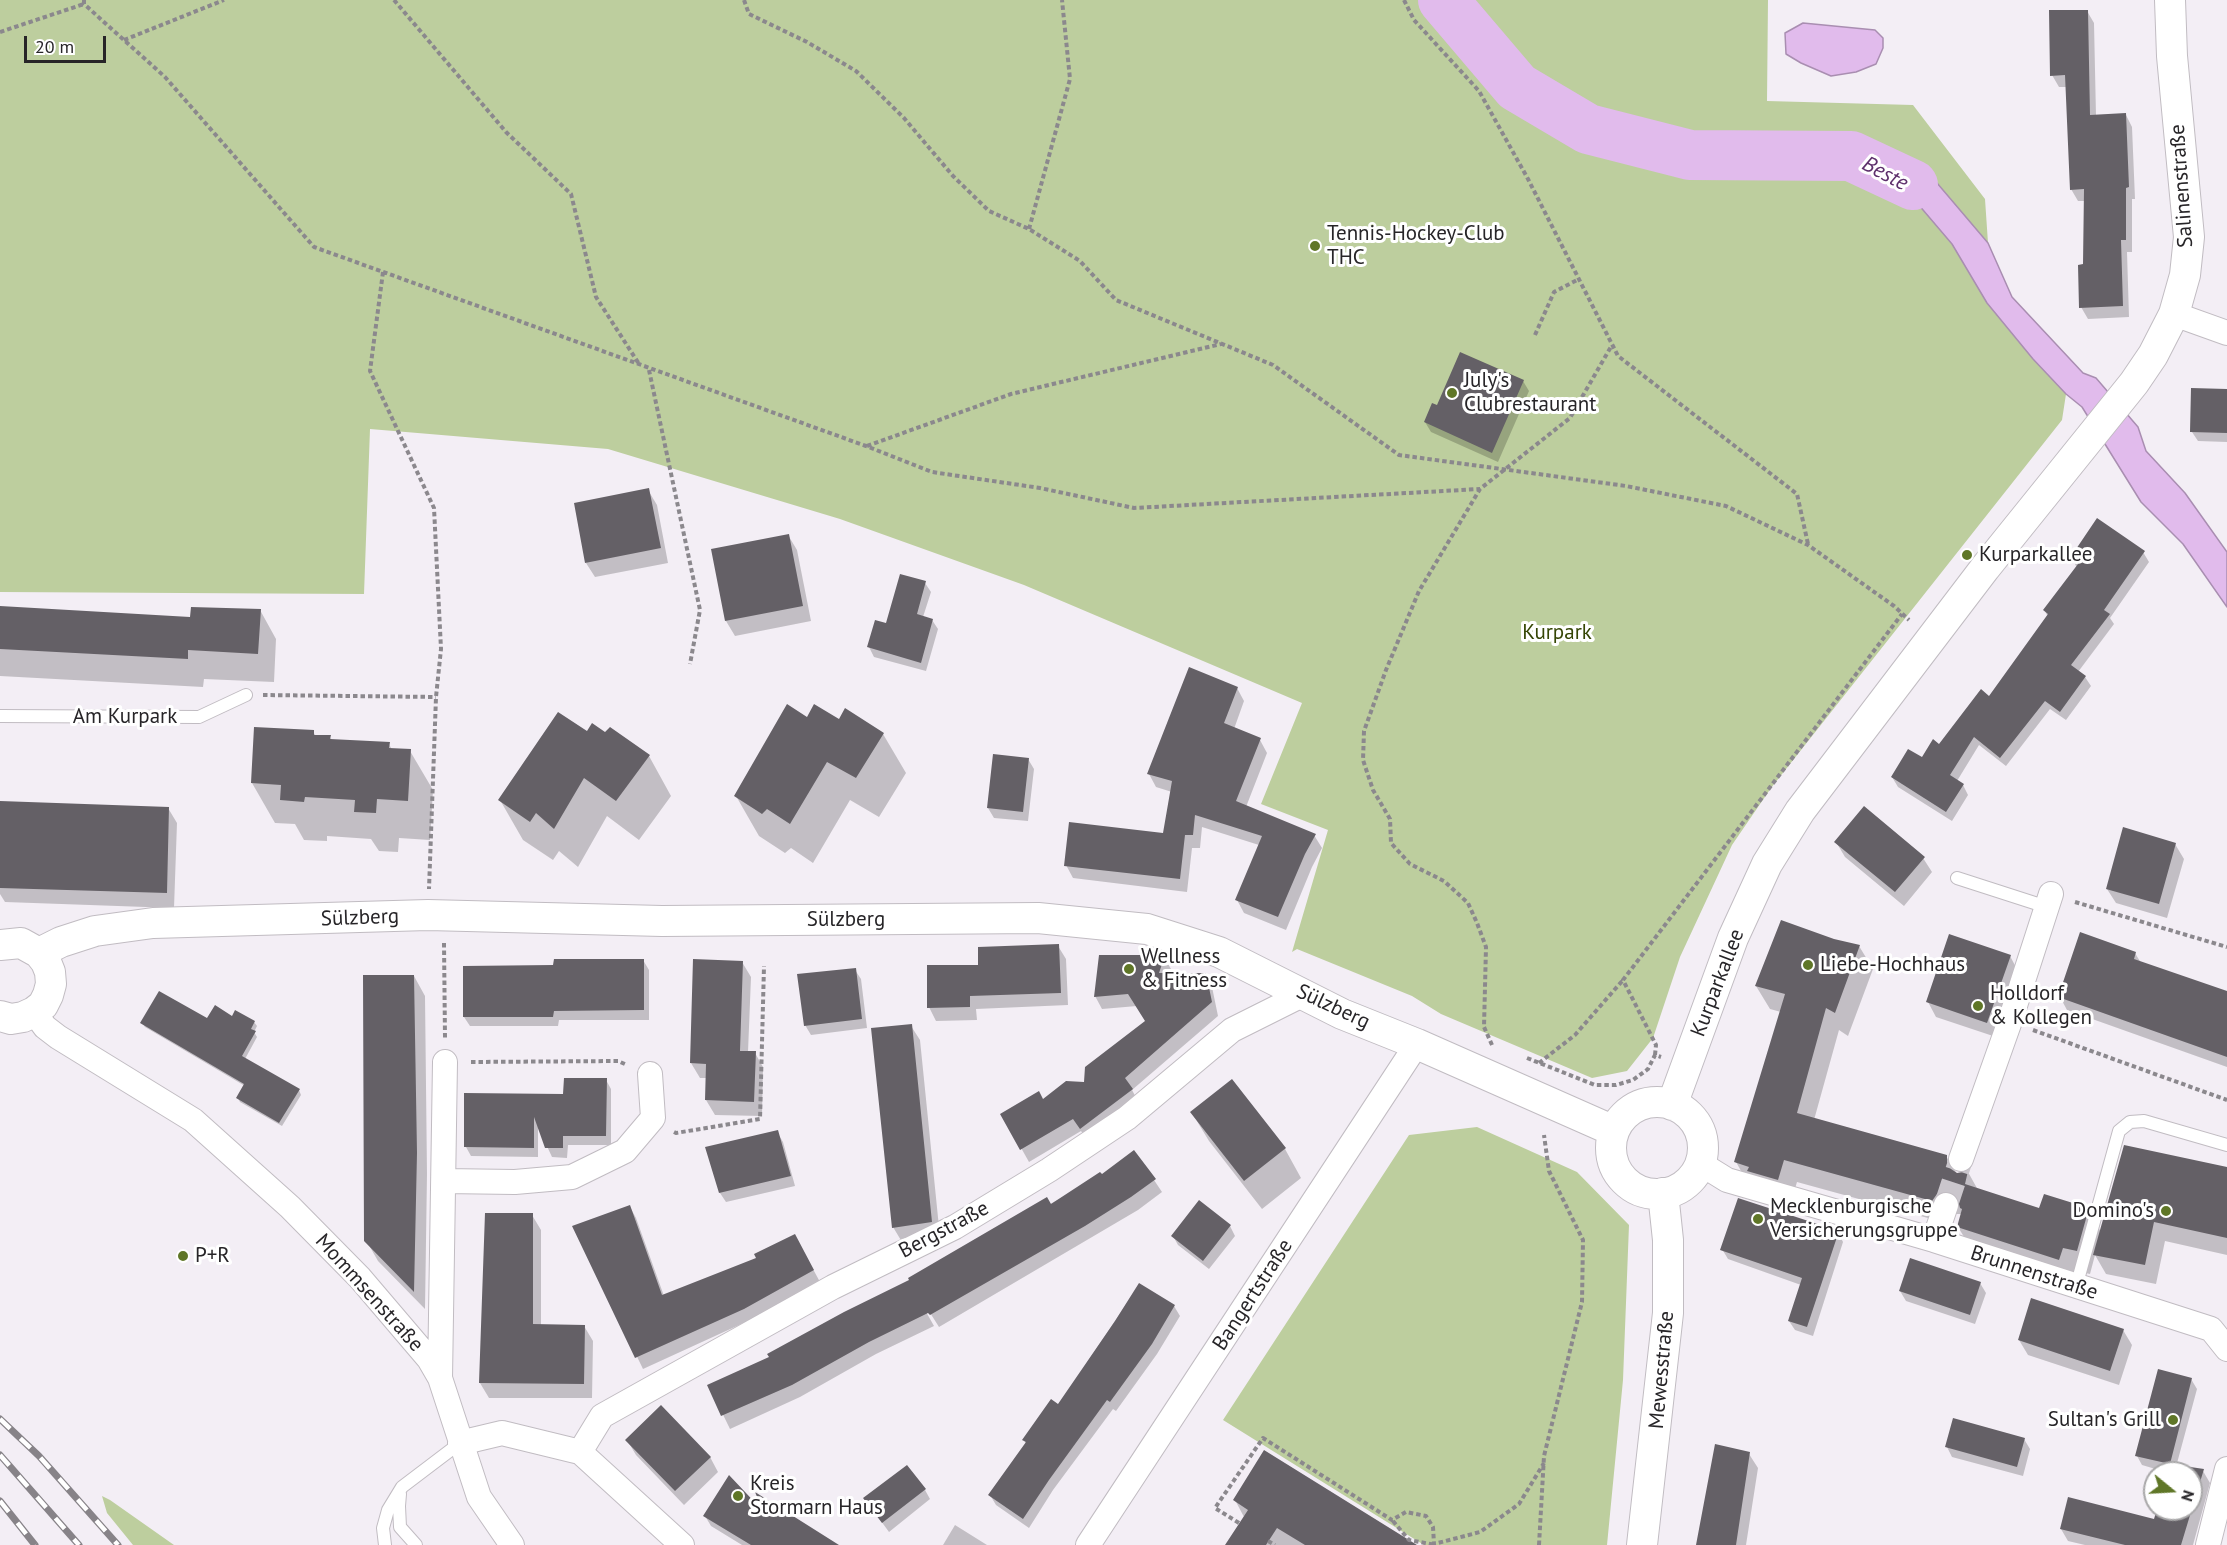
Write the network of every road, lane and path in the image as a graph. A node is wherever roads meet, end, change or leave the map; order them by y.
1 (224, 0) edge
2 (394, 0) edge
3 (744, 0) edge
4 (1062, 0) edge
5 (1404, 0) edge
6 (2170, 0) edge
7 (84, 2) edge
8 (0, 32) edge
9 (124, 40) junction
10 (1029, 229) junction
11 (383, 272) junction
12 (1579, 279) junction
13 (2174, 314) junction
14 (2227, 333) edge
15 (1535, 335) dead end
16 (1221, 344) junction
17 (1612, 345) junction
18 (639, 364) junction
19 (649, 369) junction
20 (866, 446) junction
21 (1505, 471) junction
22 (1480, 489) junction
23 (1808, 545) junction
24 (1902, 614) junction
25 (1930, 640) junction
26 (690, 664) dead end
27 (246, 695) joint
28 (436, 697) junction
29 (0, 716) edge
30 (1957, 878) dead end
31 (2049, 901) junction
32 (428, 915) junction
33 (444, 944) dead end
34 (0, 945) edge
35 (2227, 947) edge
36 (39, 953) junction
37 (764, 966) dead end
38 (1623, 980) junction
39 (1304, 994) junction
40 (34, 1012) junction
41 (0, 1016) edge
42 (2010, 1021) junction
43 (1417, 1044) junction
44 (1501, 1048) dead end
45 (1655, 1055) junction
46 (1520, 1056) dead end
47 (445, 1062) junction
48 (1539, 1063) junction
49 (1686, 1066) junction
50 (650, 1074) joint
51 (2227, 1100) edge
52 (1672, 1105) junction
53 (653, 1118) junction
54 (1614, 1131) junction
55 (1544, 1135) dead end
56 (2227, 1145) edge
57 (1961, 1159) tunnel mouth
58 (1701, 1160) junction
59 (444, 1181) junction
60 (1664, 1193) junction
61 (1946, 1204) tunnel mouth
62 (1934, 1240) junction
63 (2076, 1287) junction
64 (2227, 1349) edge
65 (440, 1378) junction
66 (460, 1443) junction
67 (580, 1452) junction
68 (1544, 1463) junction
69 (2226, 1475) edge
70 (402, 1487) junction
71 (1392, 1520) junction
72 (1239, 1523) dead end
73 (1268, 1541) dead end
74 (385, 1545) edge
75 (416, 1545) edge
76 (512, 1545) edge
77 (682, 1545) edge
78 (1088, 1545) edge
79 (1275, 1545) edge
80 (1435, 1545) edge
81 (1539, 1545) edge
82 (1642, 1545) edge
83 (2208, 1545) edge

1 - 9 path
2 - 18 path
3 - 10 path
4 - 10 path
5 - 12 path
6 - 13 street, Salinenstraße
7 - 8 path
7 - 9 path
9 - 11 path
10 - 16 path
11 - 18 path
11 - 28 path
12 - 15 path
12 - 17 path
13 - 14 street
13 - 25 street, Kurparkallee
16 - 20 path
16 - 21 path
17 - 21 path
17 - 23 path
18 - 19 path
19 - 20 path
19 - 26 path
20 - 22 path
21 - 22 path
21 - 23 path
22 - 44 path
23 - 24 path
24 - 25 path
24 - 38 path
25 - 49 street, Kurparkallee
27 - 28 path
27 - 29 lane, Am Kurpark
28 - 32 path
30 - 31 lane
31 - 35 path
31 - 42 street
32 - 36 street, Sülzberg
32 - 39 street, Sülzberg
33 - 47 path
34 - 36 street
36 - 40 street
37 - 53 path
38 - 45 path
38 - 48 path
39 - 43 street, Sülzberg
39 - 67 street, Bergstraße
40 - 41 street
40 - 65 street, Mommsenstraße
42 - 51 path
42 - 57 street
43 - 54 street, Sülzberg
43 - 78 street, Bangertstraße
45 - 48 path
45 - 49 path
46 - 48 path
47 - 50 path
47 - 59 street
49 - 52 street, Kurparkallee
50 - 53 street
52 - 54 street
52 - 58 street
53 - 59 street
54 - 60 street
55 - 68 path
56 - 63 lane
58 - 60 street
58 - 62 street, Brunnenstraße
59 - 65 street
60 - 82 street, Mewesstraße
61 - 62 street
62 - 63 street, Brunnenstraße
63 - 64 street, Brunnenstraße
65 - 66 street, Mommsenstraße
66 - 67 street
66 - 70 lane
66 - 76 street, Mommsenstraße
67 - 77 street
68 - 80 path
68 - 81 path
69 - 83 street
70 - 74 lane
70 - 75 lane
71 - 72 path
71 - 80 path
71 - 80 path
73 - 79 path

